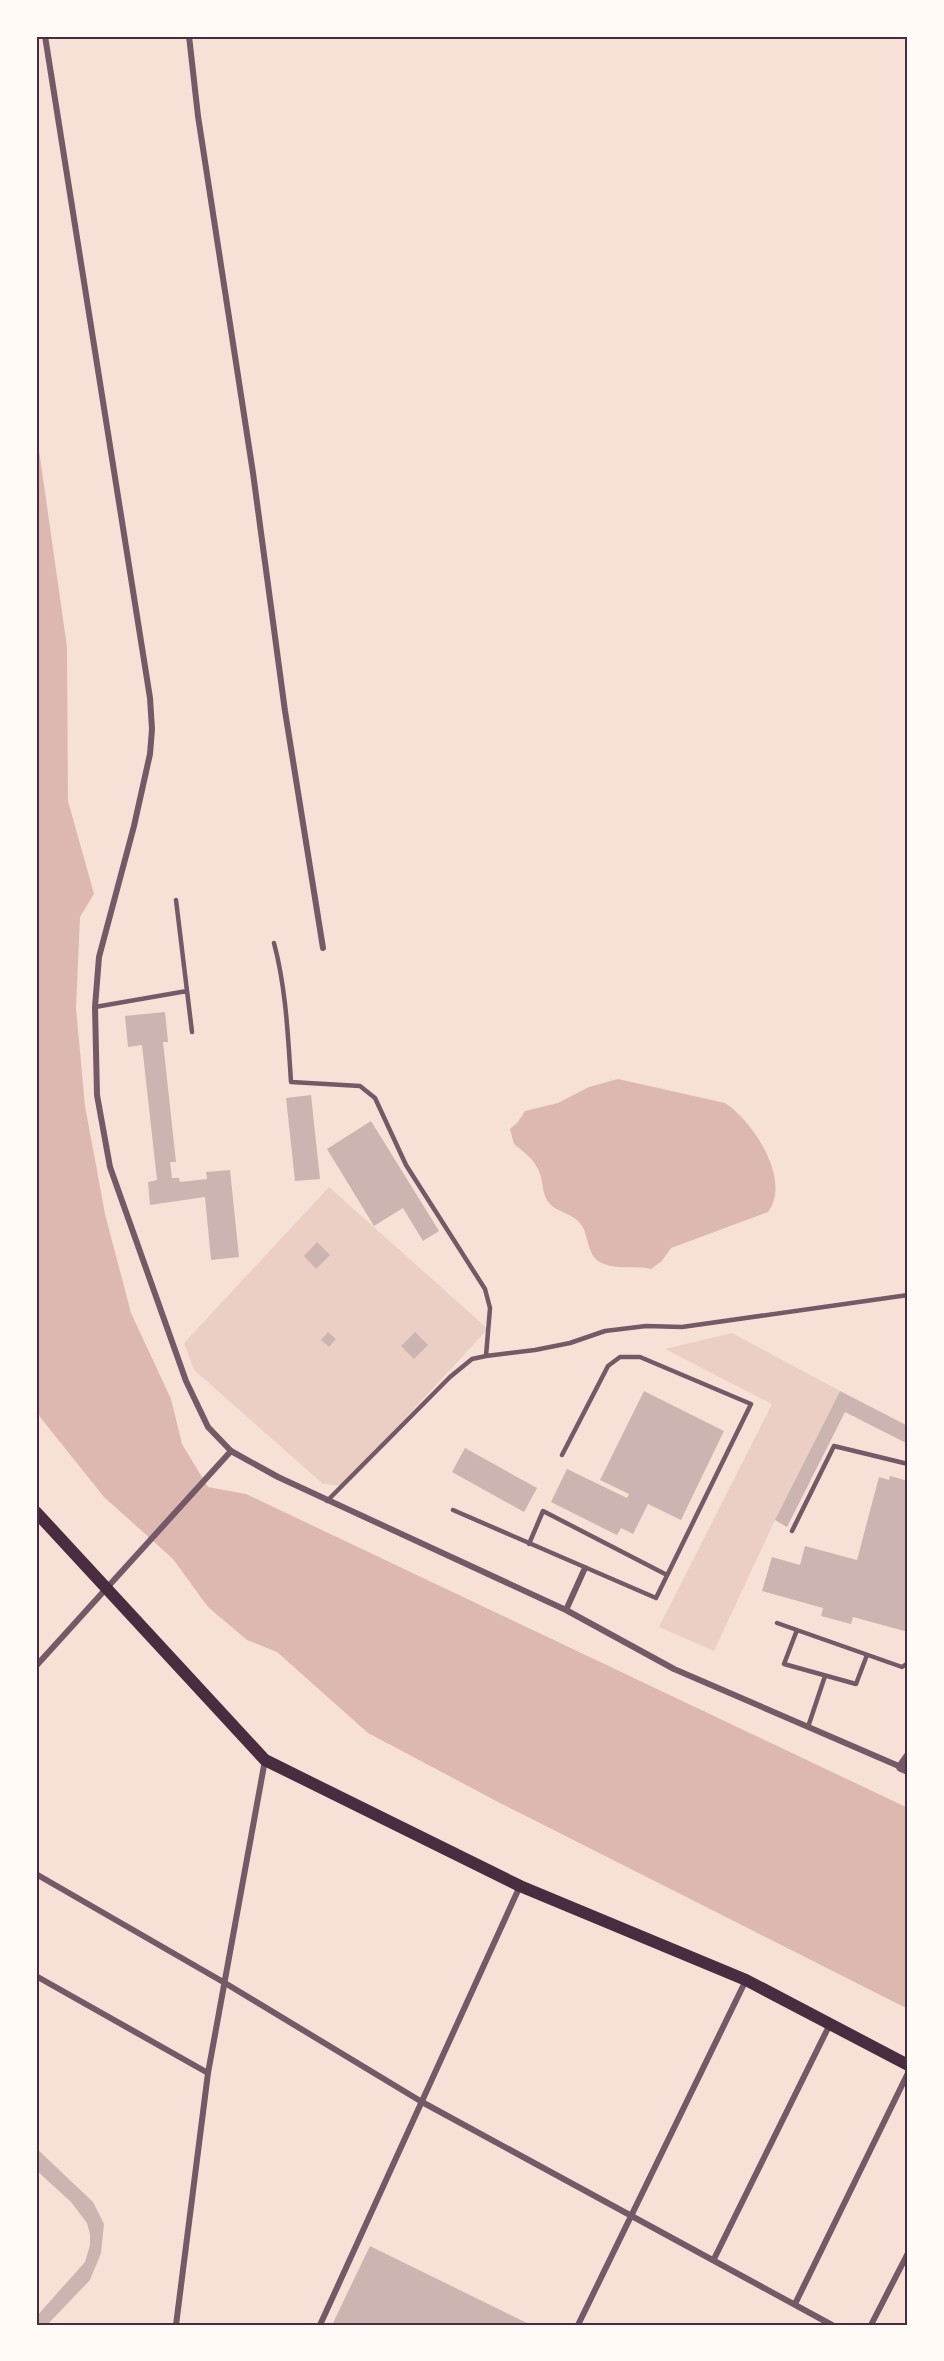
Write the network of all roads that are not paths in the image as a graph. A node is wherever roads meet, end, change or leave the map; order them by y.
1 (45, 36) edge
2 (189, 36) edge
3 (176, 900) dead end
4 (273, 943) dead end
5 (323, 948) dead end
6 (187, 991) junction
7 (95, 1007) junction
8 (192, 1032) dead end
9 (908, 1295) edge
10 (486, 1356) junction
11 (231, 1451) junction
12 (562, 1455) dead end
13 (908, 1464) edge
14 (327, 1501) junction
15 (453, 1510) dead end
16 (36, 1512) edge
17 (792, 1531) dead end
18 (529, 1544) junction
19 (585, 1568) junction
20 (667, 1575) junction
21 (106, 1589) junction
22 (566, 1610) junction
23 (777, 1623) dead end
24 (797, 1630) junction
25 (867, 1655) junction
26 (908, 1663) edge
27 (36, 1666) edge
28 (825, 1676) junction
29 (808, 1727) junction
30 (908, 1756) edge
31 (265, 1760) junction
32 (904, 1769) edge
33 (36, 1874) edge
34 (520, 1886) junction
35 (36, 1976) edge
36 (746, 1980) junction
37 (225, 1983) junction
38 (831, 2023) junction
39 (908, 2065) edge
40 (208, 2073) junction
41 (908, 2073) edge
42 (422, 2102) junction
43 (631, 2215) junction
44 (908, 2253) edge
45 (714, 2259) junction
46 (795, 2304) junction
47 (179, 2324) edge
48 (320, 2325) edge
49 (578, 2325) edge
50 (832, 2325) edge
51 (871, 2325) edge

1 - 7 street
2 - 5 street
3 - 6 lane
4 - 10 lane
6 - 7 lane
6 - 8 lane
7 - 11 street
9 - 10 lane
10 - 14 lane
11 - 14 street
11 - 21 street
12 - 20 lane
13 - 17 lane
14 - 22 street
15 - 18 lane
16 - 21 main road
18 - 19 lane
18 - 20 lane
19 - 20 lane
19 - 22 street
21 - 27 street
21 - 31 main road
22 - 29 street
23 - 24 lane
24 - 25 lane
24 - 28 lane
25 - 26 lane
25 - 28 lane
28 - 29 lane
29 - 32 street
30 - 32 street
31 - 34 main road
31 - 37 street
33 - 37 street
34 - 36 main road
34 - 42 street
35 - 40 street
36 - 38 main road
36 - 43 street
37 - 40 street
37 - 42 street
38 - 39 main road
38 - 45 street
40 - 47 street
41 - 46 street
42 - 43 street
42 - 48 street
43 - 45 street
43 - 49 street
44 - 51 street
45 - 46 street
46 - 50 street

